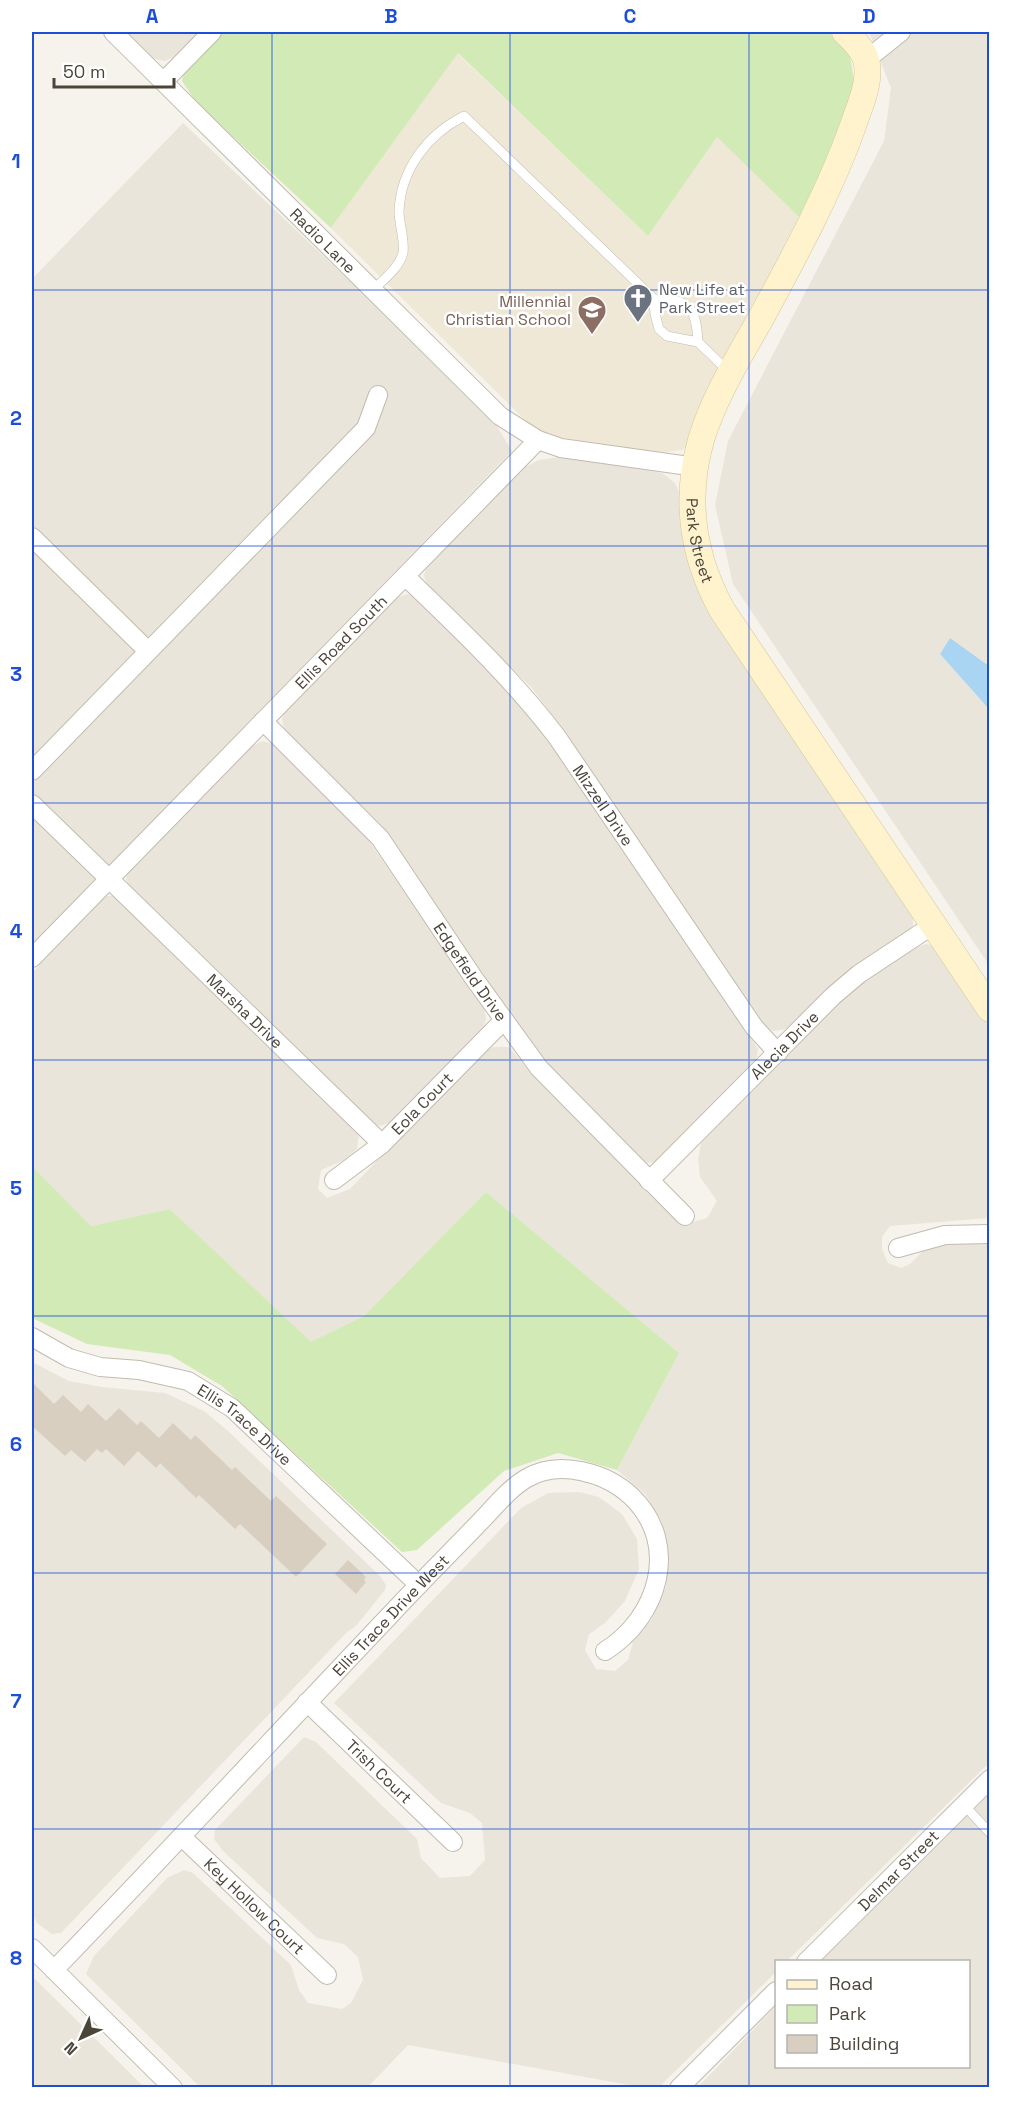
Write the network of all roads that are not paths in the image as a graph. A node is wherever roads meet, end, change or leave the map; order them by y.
1 (113, 32) edge
2 (212, 32) edge
3 (845, 32) edge
4 (901, 32) edge
5 (866, 60) junction
6 (164, 81) junction
7 (374, 289) junction
8 (654, 299) junction
9 (698, 342) junction
10 (731, 373) junction
11 (378, 395) dead end
12 (538, 440) junction
13 (696, 467) junction
14 (32, 537) edge
15 (405, 576) junction
16 (148, 651) junction
17 (263, 721) junction
18 (32, 771) edge
19 (32, 804) edge
20 (108, 879) junction
21 (933, 925) junction
22 (32, 958) edge
23 (990, 1009) edge
24 (504, 1020) junction
25 (778, 1053) junction
26 (382, 1144) junction
27 (334, 1180) dead end
28 (649, 1181) junction
29 (685, 1216) dead end
30 (990, 1234) edge
31 (898, 1248) dead end
32 (32, 1338) edge
33 (419, 1585) junction
34 (605, 1651) dead end
35 (307, 1702) junction
36 (990, 1779) edge
37 (964, 1805) junction
38 (990, 1833) edge
39 (182, 1837) junction
40 (453, 1842) dead end
41 (32, 1948) edge
42 (808, 1960) edge
43 (54, 1970) junction
44 (327, 1975) dead end
45 (775, 1993) edge
46 (173, 2088) edge
47 (679, 2088) edge

1 - 6 street, Radio Lane
2 - 6 street
3 - 5 street
4 - 5 street
5 - 10 street, Park Street
6 - 7 street, Radio Lane
7 - 8 lane
7 - 12 street, Radio Lane
8 - 9 lane
8 - 9 lane
9 - 10 lane
10 - 13 street, Park Street
11 - 16 street
12 - 13 street
12 - 15 street, Ellis Road South
13 - 21 street, Park Street
14 - 16 street
15 - 17 street, Ellis Road South
15 - 25 street, Mizzell Drive
16 - 18 street
17 - 20 street, Ellis Road South
17 - 24 street, Edgefield Drive
19 - 20 street, Marsha Drive
20 - 22 street, Ellis Road South
20 - 26 street, Marsha Drive
21 - 23 street, Park Street
21 - 25 street, Alecia Drive
24 - 26 street, Eola Court
24 - 28 street, Edgefield Drive
25 - 28 street, Alecia Drive
26 - 27 street, Eola Court
28 - 29 street, Edgefield Drive
30 - 31 street
32 - 33 street, Ellis Trace Drive
33 - 34 street, Ellis Trace Drive West
33 - 35 street, Ellis Trace Drive West
35 - 39 street, Ellis Trace Drive West
35 - 40 street, Trish Court
36 - 37 street, Delmar Street
37 - 38 lane
37 - 42 street, Delmar Street
39 - 43 street, Ellis Trace Drive West
39 - 44 street, Key Hollow Court
41 - 43 street
43 - 46 street
45 - 47 street

